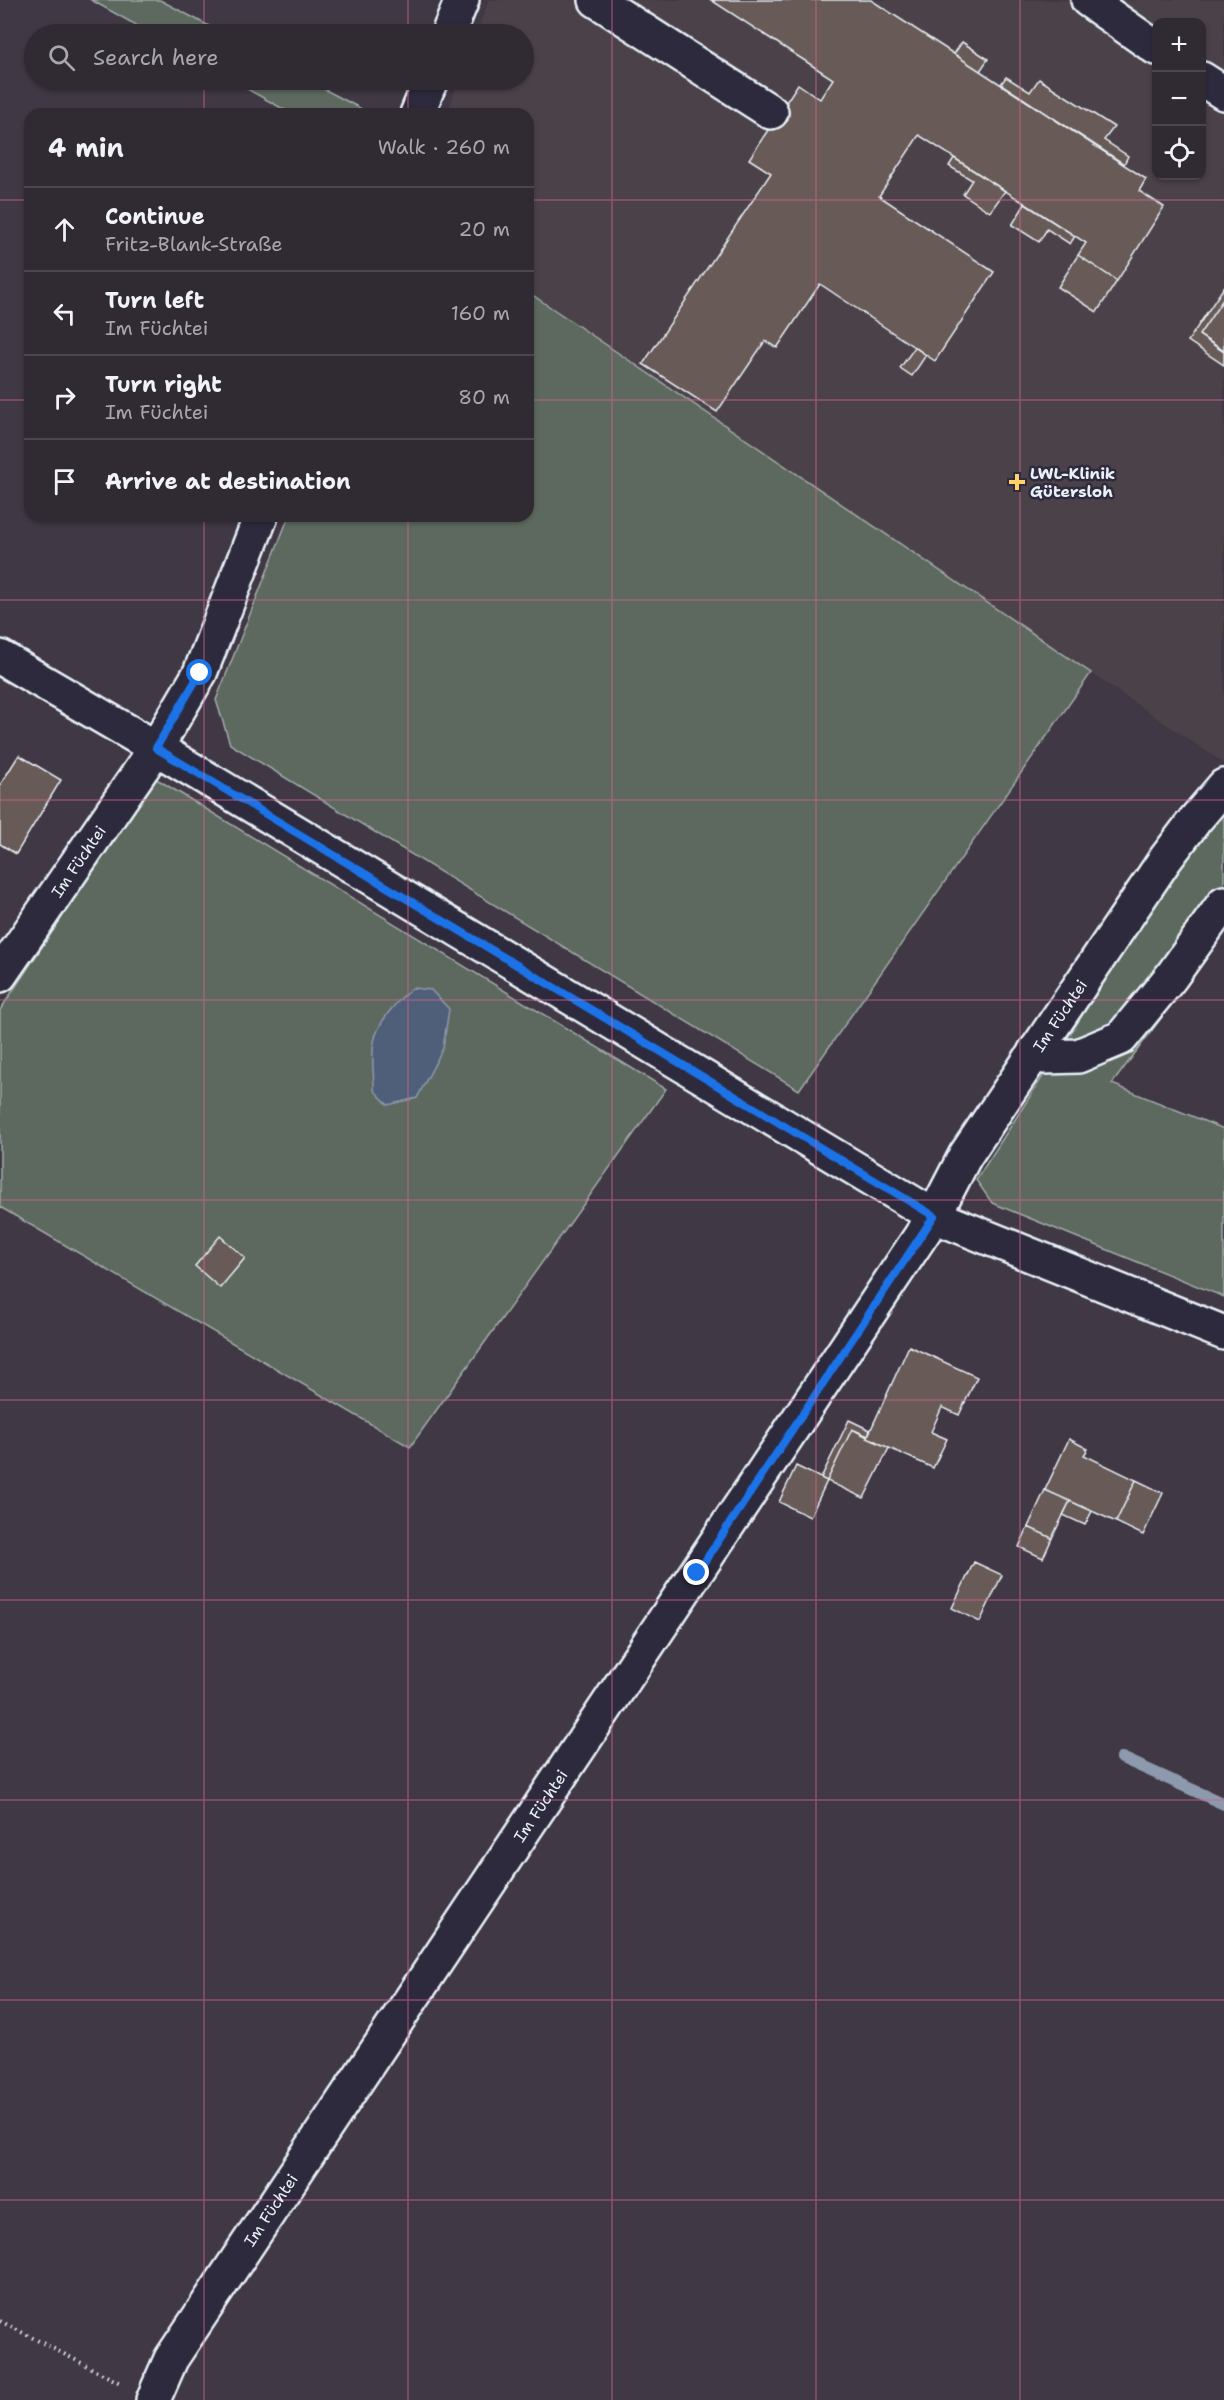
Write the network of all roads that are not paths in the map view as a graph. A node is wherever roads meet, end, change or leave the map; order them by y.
1 (462, 0) edge
2 (596, 0) edge
3 (1088, 0) edge
4 (452, 24) edge
5 (1152, 45) edge
6 (427, 90) edge
7 (419, 108) edge
8 (771, 112) dead end
9 (259, 522) edge
10 (0, 657) edge
11 (156, 748) junction
12 (1224, 786) edge
13 (1224, 903) edge
14 (0, 975) edge
15 (1035, 1051) junction
16 (934, 1216) junction
17 (1224, 1333) edge
18 (143, 2395) edge

1 - 4 street
2 - 8 street
3 - 5 street
6 - 7 street
9 - 11 street, Im Füchtei
10 - 11 street
11 - 14 street, Im Füchtei
11 - 16 street
12 - 15 street, Im Füchtei
13 - 15 street
15 - 16 street, Im Füchtei
16 - 17 street
16 - 18 street, Im Füchtei

